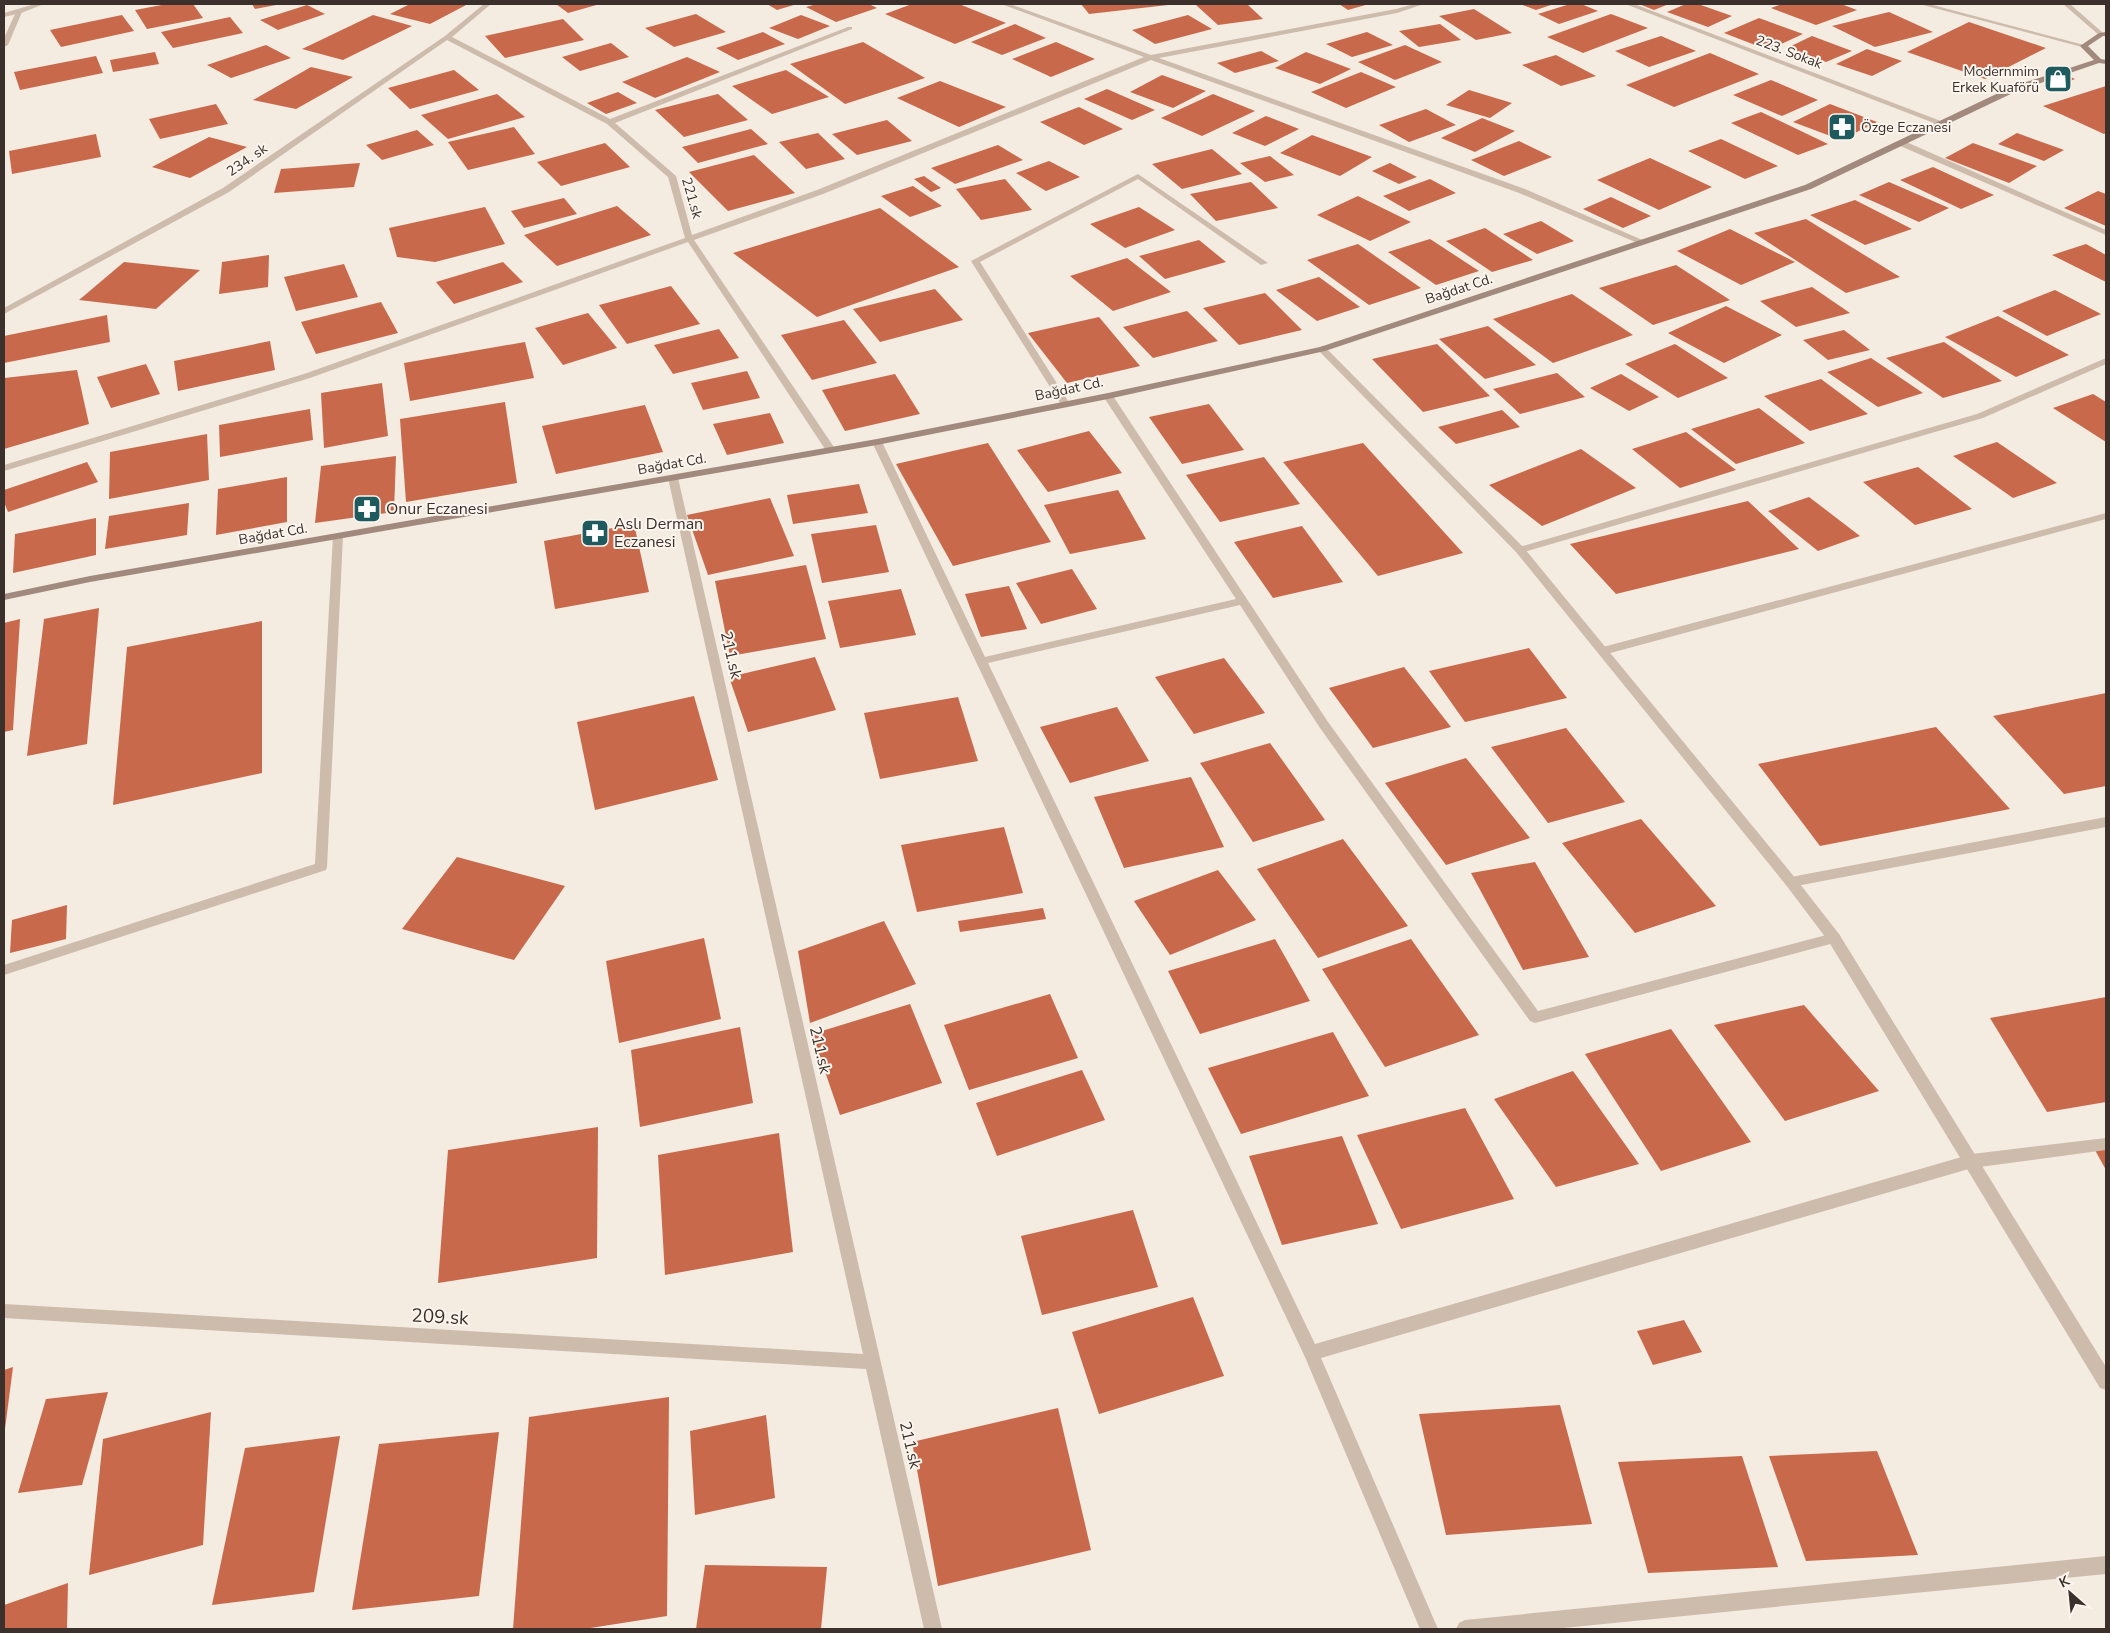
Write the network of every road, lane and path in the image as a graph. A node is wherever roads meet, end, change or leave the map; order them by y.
1 (41, 4) edge
2 (488, 4) edge
3 (1004, 4) edge
4 (1421, 4) edge
5 (1628, 4) edge
6 (1922, 4) edge
7 (2066, 4) edge
8 (19, 12) junction
9 (4, 14) edge
10 (850, 28) dead end
11 (2104, 34) edge
12 (447, 37) junction
13 (4, 45) edge
14 (2084, 46) junction
15 (1151, 57) junction
16 (2102, 62) edge
17 (610, 122) junction
18 (1942, 124) junction
19 (1901, 143) junction
20 (2106, 233) edge
21 (689, 238) junction
22 (1643, 242) junction
23 (1264, 263) dead end
24 (4, 311) edge
25 (1322, 349) junction
26 (2106, 361) edge
27 (1108, 396) junction
28 (1065, 404) junction
29 (877, 442) junction
30 (831, 450) junction
31 (4, 468) edge
32 (672, 478) junction
33 (2106, 516) edge
34 (338, 536) junction
35 (1520, 550) junction
36 (4, 597) edge
37 (1243, 601) junction
38 (1603, 651) junction
39 (982, 662) junction
40 (2106, 822) edge
41 (1791, 882) junction
42 (1834, 938) junction
43 (4, 970) edge
44 (2106, 1144) edge
45 (1972, 1161) junction
46 (4, 1311) edge
47 (1310, 1353) junction
48 (874, 1362) junction
49 (2106, 1382) edge
50 (2106, 1565) edge
51 (934, 1629) edge
52 (1429, 1629) edge
53 (1465, 1629) edge

1 - 8 street
2 - 12 street, 234. sk
3 - 15 street
4 - 15 street
5 - 18 street, 223. Sokak
6 - 14 street
7 - 11 street
8 - 9 street
8 - 13 street
10 - 17 street
11 - 14 main road
12 - 17 street, 221.sk
12 - 24 street, 234. sk
14 - 16 main road, Bağdat Cd.
15 - 21 street
15 - 22 street
16 - 18 main road, Bağdat Cd.
17 - 21 street, 221.sk
18 - 19 main road, Bağdat Cd.
19 - 20 street
19 - 22 main road, Bağdat Cd.
21 - 30 street, 221.sk
21 - 31 street
22 - 25 main road, Bağdat Cd.
23 - 28 street
25 - 27 main road, Bağdat Cd.
25 - 35 street
26 - 35 street
27 - 28 main road, Bağdat Cd.
27 - 37 street
28 - 29 main road, Bağdat Cd.
29 - 30 main road, Bağdat Cd.
29 - 39 street
30 - 32 main road, Bağdat Cd.
32 - 34 main road, Bağdat Cd.
32 - 48 street, 211.sk
33 - 38 street
34 - 36 main road, Bağdat Cd.
34 - 43 street
35 - 38 street
37 - 39 street
37 - 42 street
38 - 41 street
39 - 47 street
40 - 41 street
41 - 42 street
42 - 45 street
44 - 45 street
45 - 47 street
45 - 49 street
46 - 48 street, 209.sk
47 - 52 street
48 - 51 street, 211.sk
50 - 53 street

